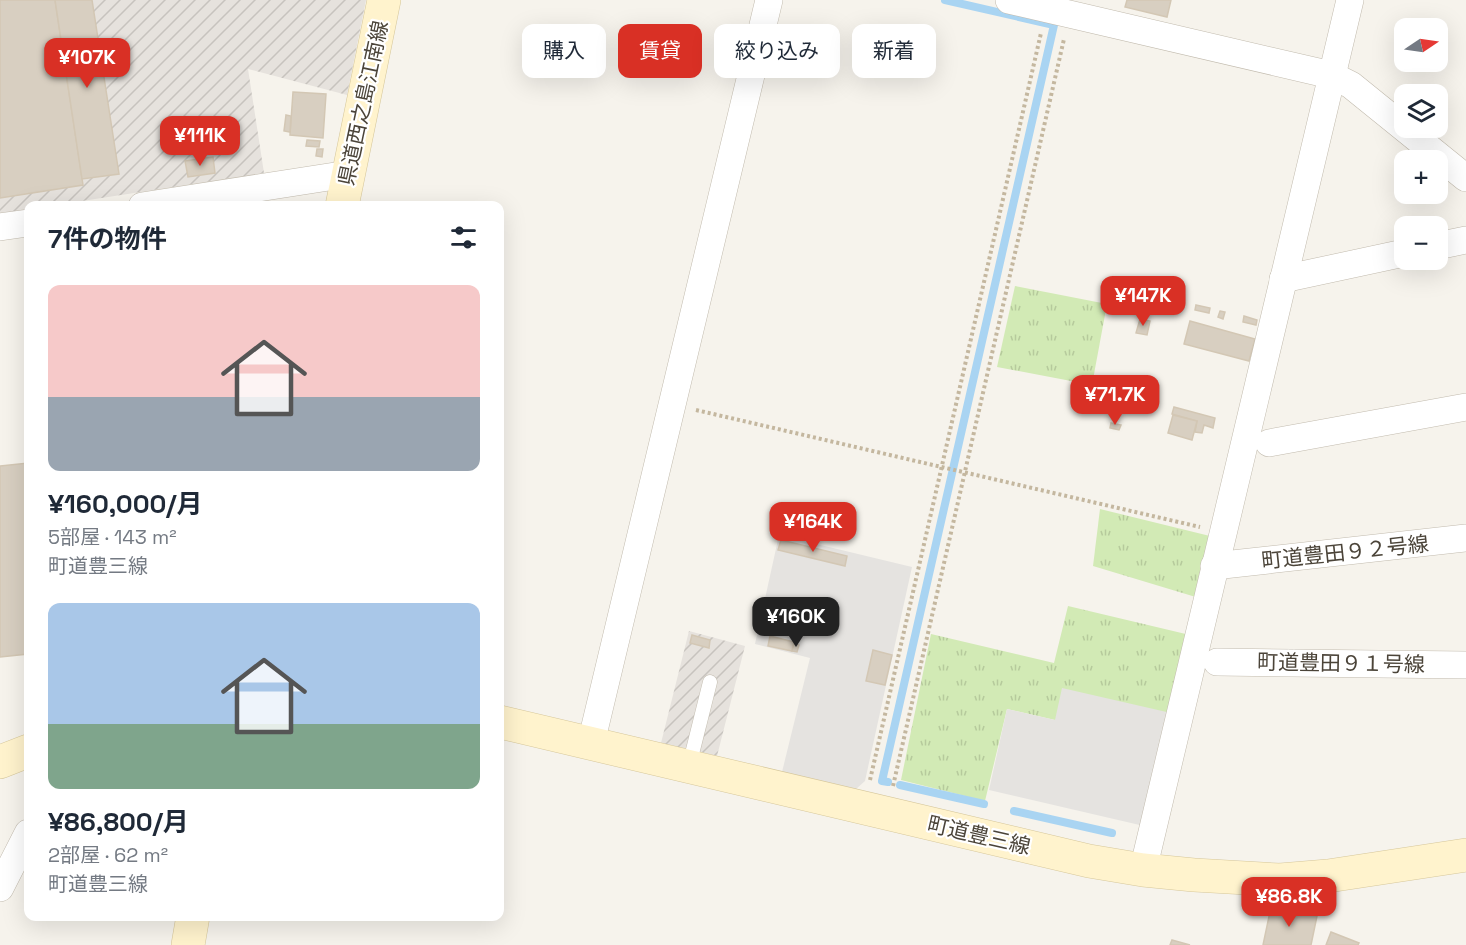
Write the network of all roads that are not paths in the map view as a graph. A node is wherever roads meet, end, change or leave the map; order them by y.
1 (384, 0) edge
2 (769, 0) edge
3 (1009, 0) edge
4 (1350, 0) edge
5 (1336, 77) junction
6 (348, 174) junction
7 (1466, 178) edge
8 (174, 201) edge
9 (343, 201) edge
10 (24, 224) edge
11 (1466, 226) edge
12 (0, 227) edge
13 (1448, 230) edge
14 (1466, 240) edge
15 (1394, 242) edge
16 (1448, 244) edge
17 (1394, 254) edge
18 (1290, 270) junction
19 (1466, 407) edge
20 (1269, 443) dead end
21 (1466, 538) edge
22 (1219, 566) junction
23 (1217, 662) dead end
24 (1466, 665) edge
25 (710, 682) dead end
26 (504, 723) edge
27 (591, 743) junction
28 (24, 753) edge
29 (0, 762) edge
30 (689, 766) junction
31 (24, 841) edge
32 (1466, 855) edge
33 (1143, 870) junction
34 (0, 888) edge
35 (192, 921) edge
36 (188, 945) edge

1 - 6 street, 県道西之島江南線
2 - 27 street
3 - 5 street
4 - 5 street
5 - 7 street
5 - 18 street
6 - 8 street
6 - 9 street, 県道西之島江南線
10 - 12 street
11 - 13 street
14 - 16 street
15 - 18 street
17 - 18 street
18 - 22 street
19 - 20 street
21 - 22 street, 町道豊田９２号線
22 - 33 street
23 - 24 street, 町道豊田９１号線
25 - 30 lane
26 - 27 street, 町道豊三線
27 - 30 street, 町道豊三線
28 - 29 street
30 - 33 street, 町道豊三線
31 - 34 street
32 - 33 street, 町道豊三線
35 - 36 street

